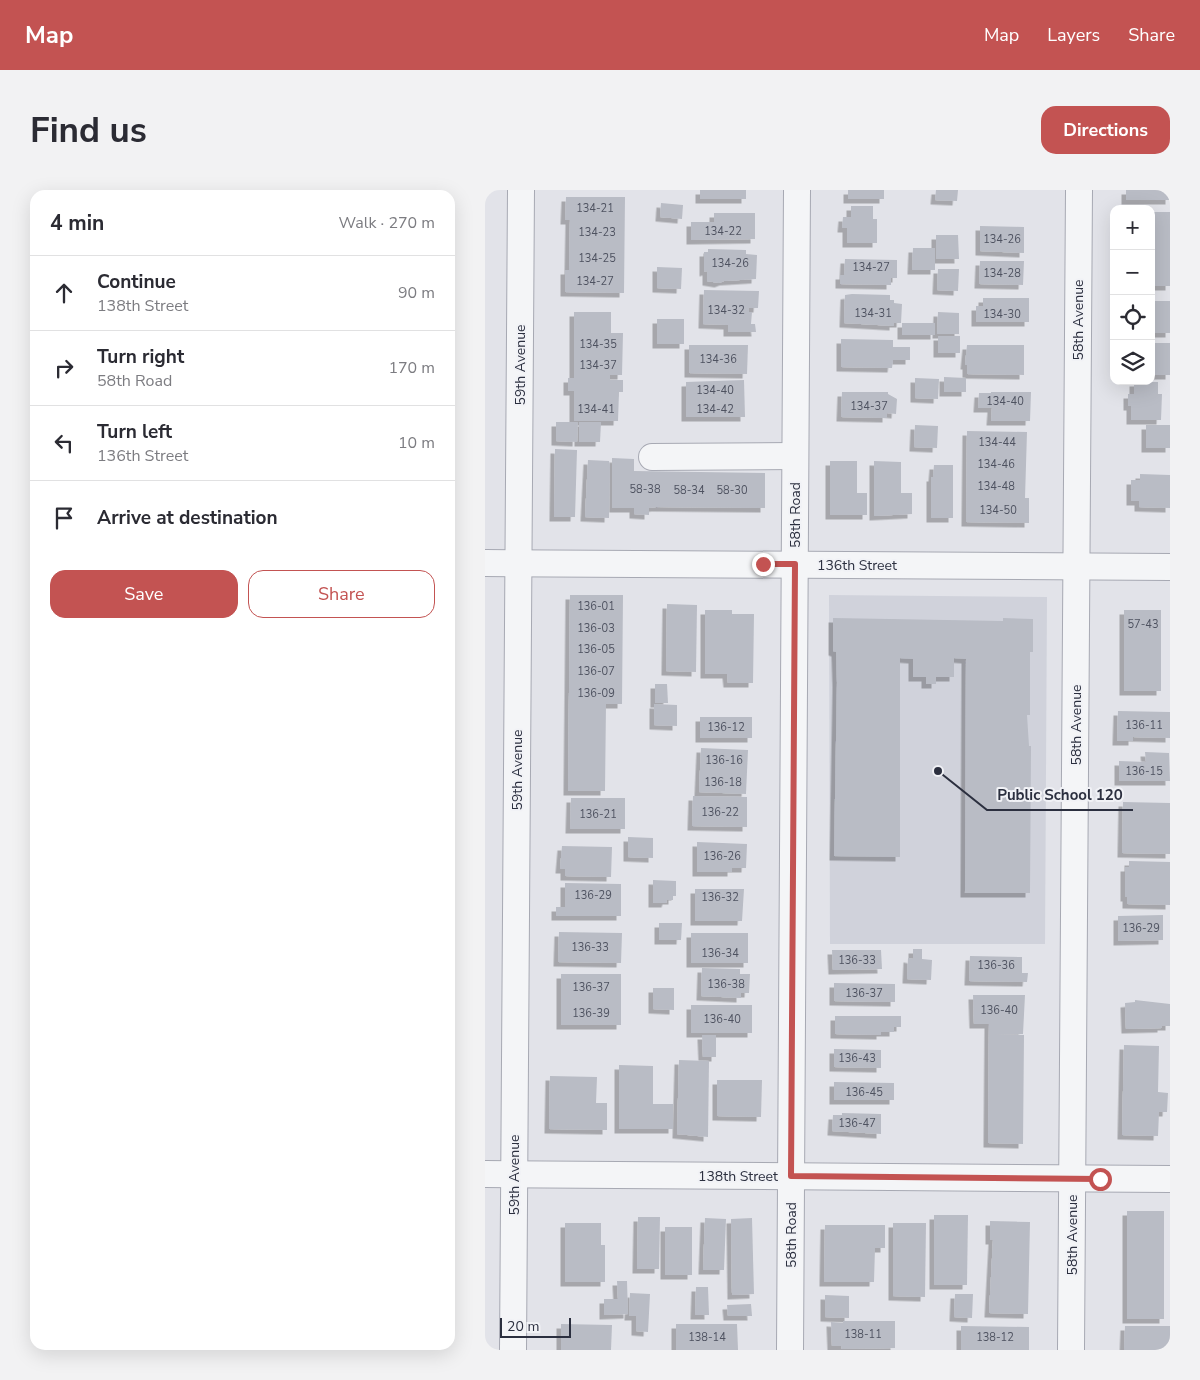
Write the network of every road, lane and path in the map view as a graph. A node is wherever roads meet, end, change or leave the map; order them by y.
1 (521, 190) edge
2 (797, 190) edge
3 (1079, 190) edge
4 (795, 456) junction
5 (652, 457) dead end
6 (485, 563) edge
7 (519, 563) junction
8 (795, 564) junction
9 (1076, 566) junction
10 (1170, 566) edge
11 (485, 1174) edge
12 (514, 1175) junction
13 (791, 1176) junction
14 (1073, 1178) junction
15 (1170, 1179) edge
16 (513, 1350) edge
17 (790, 1350) edge
18 (1071, 1350) edge

1 - 7 street, 59th Avenue
2 - 4 street, 58th Road
3 - 9 street, 58th Avenue
4 - 5 street
4 - 8 street, 58th Road
6 - 7 street, 136th Street
7 - 8 street, 136th Street
7 - 12 street, 59th Avenue
8 - 9 street, 136th Street
8 - 13 street, 58th Road
9 - 10 street, 136th Street
9 - 14 street, 58th Avenue
11 - 12 street, 138th Street
12 - 13 street, 138th Street
12 - 16 street, 59th Avenue
13 - 14 street, 138th Street
13 - 17 street, 58th Road
14 - 15 street, 138th Street
14 - 18 street, 58th Avenue

